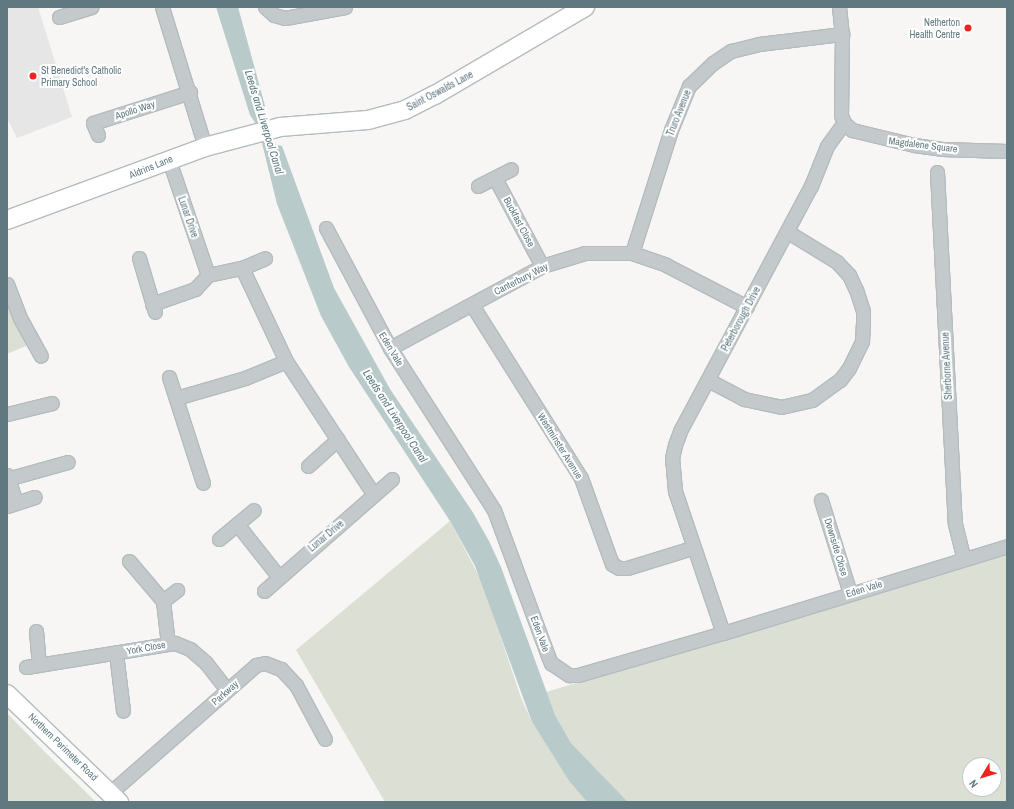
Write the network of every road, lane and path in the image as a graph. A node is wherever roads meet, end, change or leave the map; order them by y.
1 (92, 7) edge
2 (162, 7) edge
3 (265, 7) edge
4 (345, 7) edge
5 (585, 7) edge
6 (839, 7) edge
7 (59, 17) dead end
8 (842, 34) junction
9 (190, 92) junction
10 (844, 123) junction
11 (280, 127) joint
12 (98, 135) dead end
13 (205, 147) junction
14 (1007, 151) edge
15 (169, 160) junction
16 (511, 169) dead end
17 (937, 172) dead end
18 (495, 178) junction
19 (478, 186) dead end
20 (15, 217) edge
21 (326, 228) dead end
22 (788, 232) junction
23 (632, 254) junction
24 (139, 258) dead end
25 (265, 258) dead end
26 (542, 266) junction
27 (242, 268) junction
28 (208, 275) junction
29 (7, 284) edge
30 (472, 305) junction
31 (747, 307) junction
32 (390, 348) junction
33 (41, 356) dead end
34 (286, 361) junction
35 (169, 377) dead end
36 (708, 380) junction
37 (176, 398) junction
38 (52, 403) dead end
39 (7, 414) edge
40 (338, 439) junction
41 (68, 462) dead end
42 (308, 466) dead end
43 (7, 477) edge
44 (392, 480) dead end
45 (203, 483) dead end
46 (374, 495) junction
47 (35, 497) dead end
48 (821, 500) dead end
49 (11, 504) edge
50 (254, 510) dead end
51 (237, 524) junction
52 (219, 539) dead end
53 (1007, 546) edge
54 (692, 548) junction
55 (964, 559) junction
56 (130, 561) dead end
57 (278, 576) junction
58 (177, 590) dead end
59 (264, 591) dead end
60 (850, 593) junction
61 (163, 601) junction
62 (36, 631) dead end
63 (723, 633) junction
64 (168, 644) junction
65 (116, 653) junction
66 (227, 690) junction
67 (7, 694) edge
68 (123, 711) dead end
69 (325, 739) dead end
70 (115, 797) edge

1 - 7 street
2 - 9 street
3 - 4 street
5 - 11 street, Saint Oswalds Lane
6 - 8 street
8 - 10 street
8 - 23 street, Truro Avenue
9 - 12 street, Apollo Way
9 - 13 street
10 - 14 street, Magdalene Square
10 - 22 street, Peterborough Drive
11 - 13 street, Aldrins Lane
13 - 15 street, Aldrins Lane
15 - 20 street, Aldrins Lane
15 - 28 street, Lunar Drive
16 - 18 street
17 - 55 street, Sherborne Avenue
18 - 19 street
18 - 26 street, Buckfast Close
21 - 32 street, Eden Vale
22 - 31 street, Peterborough Drive
22 - 36 street
23 - 26 street, Canterbury Way
23 - 31 street, Canterbury Way
24 - 28 street
25 - 27 street
26 - 30 street, Canterbury Way
27 - 28 street
27 - 34 street
29 - 33 street
30 - 32 street, Canterbury Way
30 - 54 street, Westminster Avenue
31 - 36 street, Peterborough Drive
32 - 63 street, Eden Vale
34 - 37 street
34 - 40 street
35 - 37 street
36 - 54 street, Peterborough Drive
37 - 45 street
38 - 39 street
40 - 42 street
40 - 46 street
41 - 43 street
43 - 49 street
44 - 46 street, Lunar Drive
46 - 57 street, Lunar Drive
47 - 49 street
48 - 60 street, Downside Close
50 - 51 street
51 - 52 street
51 - 57 street
53 - 55 street, Eden Vale
54 - 63 street, Peterborough Drive
55 - 60 street, Eden Vale
56 - 61 street
57 - 59 street, Lunar Drive
58 - 61 street
60 - 63 street, Eden Vale
61 - 64 street
62 - 65 street, York Close
64 - 65 street, York Close
64 - 66 street, York Close
65 - 68 street, York Close
66 - 69 street, Parkway
66 - 70 street, Parkway
67 - 70 street, Northern Perimeter Road

